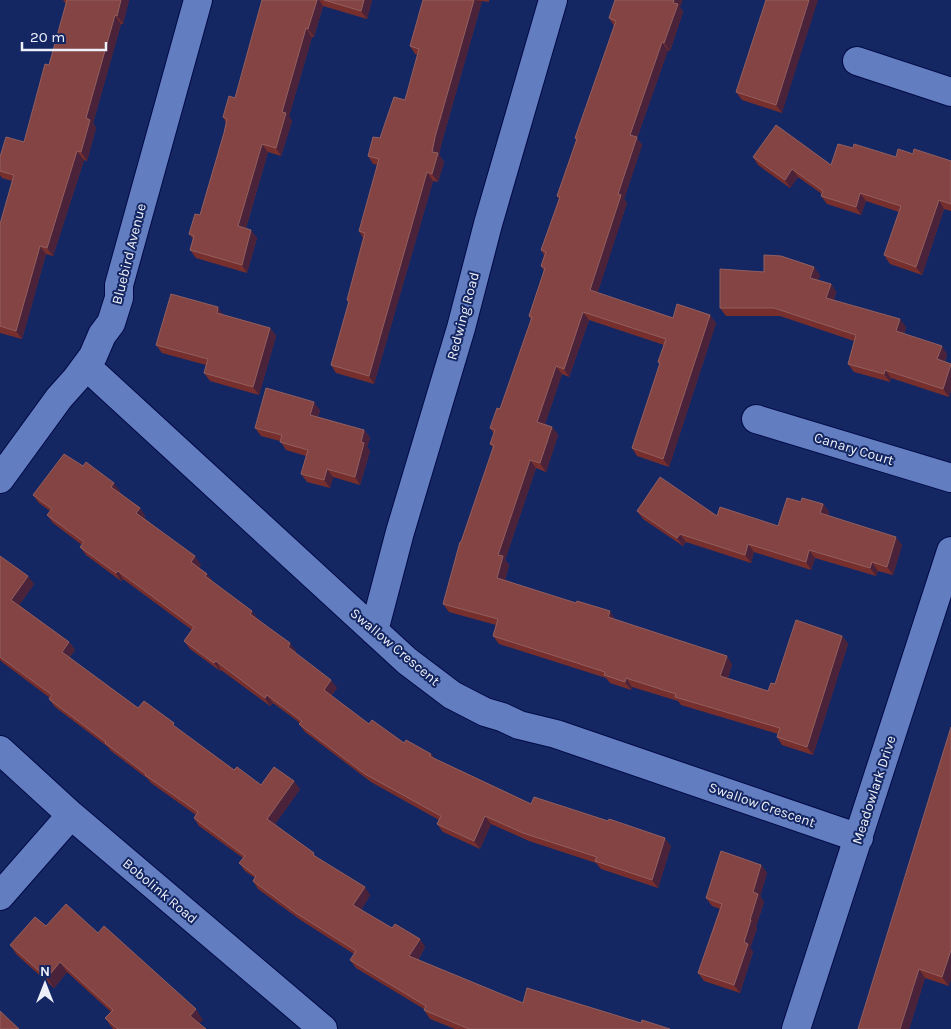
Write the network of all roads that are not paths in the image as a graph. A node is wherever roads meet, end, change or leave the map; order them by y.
1 (198, 0) edge
2 (553, 0) edge
3 (857, 61) dead end
4 (951, 92) edge
5 (86, 366) junction
6 (756, 419) dead end
7 (951, 478) edge
8 (0, 479) edge
9 (951, 551) edge
10 (374, 631) junction
11 (0, 750) edge
12 (71, 815) junction
13 (859, 838) junction
14 (0, 896) edge
15 (323, 1029) edge
16 (796, 1029) edge

1 - 5 street, Bluebird Avenue
2 - 10 street, Redwing Road
3 - 4 street
5 - 8 street, Bluebird Avenue
5 - 10 street, Swallow Crescent
6 - 7 street, Canary Court
9 - 13 street, Meadowlark Drive
10 - 13 street, Swallow Crescent
11 - 12 street, Bobolink Road
12 - 14 street
12 - 15 street, Bobolink Road
13 - 16 street, Meadowlark Drive

